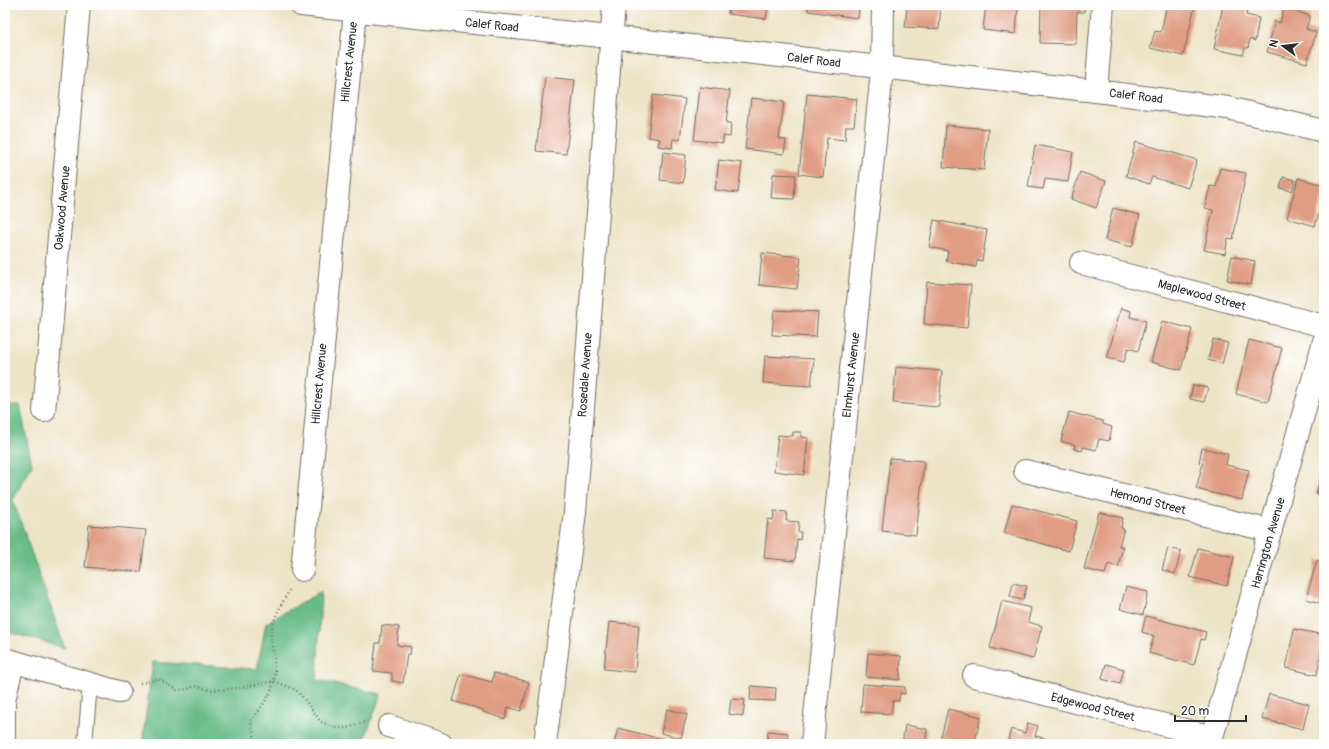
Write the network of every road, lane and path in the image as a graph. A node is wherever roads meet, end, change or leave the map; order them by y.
1 (79, 5) edge
2 (301, 5) edge
3 (614, 5) edge
4 (883, 5) edge
5 (1103, 5) edge
6 (364, 10) edge
7 (610, 37) junction
8 (882, 68) junction
9 (1096, 91) junction
10 (1324, 131) edge
11 (1081, 263) dead end
12 (1324, 326) edge
13 (1324, 341) edge
14 (44, 411) dead end
15 (1025, 471) dead end
16 (1271, 531) junction
17 (302, 570) joint
18 (11, 661) edge
19 (974, 676) dead end
20 (274, 681) junction
21 (90, 683) junction
22 (119, 692) joint
23 (389, 726) joint
24 (1211, 741) edge
25 (8, 744) edge
26 (84, 744) edge
27 (256, 744) edge
28 (441, 744) edge
29 (545, 744) edge
30 (812, 744) edge

1 - 14 street, Oakwood Avenue
2 - 6 street, Calef Road
3 - 7 street, Rosedale Avenue
4 - 8 street, Elmhurst Avenue
5 - 9 street
6 - 7 street, Calef Road
6 - 17 street, Hillcrest Avenue
7 - 8 street, Calef Road
7 - 29 street, Rosedale Avenue
8 - 9 street, Calef Road
8 - 30 street, Elmhurst Avenue
9 - 10 street, Calef Road
11 - 12 street, Maplewood Street
13 - 16 street, Harrington Avenue
15 - 16 street, Hemond Street
16 - 24 street, Harrington Avenue
17 - 20 path
18 - 21 street
18 - 25 lane
19 - 24 street, Edgewood Street
20 - 22 path
20 - 23 path
20 - 27 path
21 - 22 street
21 - 26 lane
23 - 28 street

